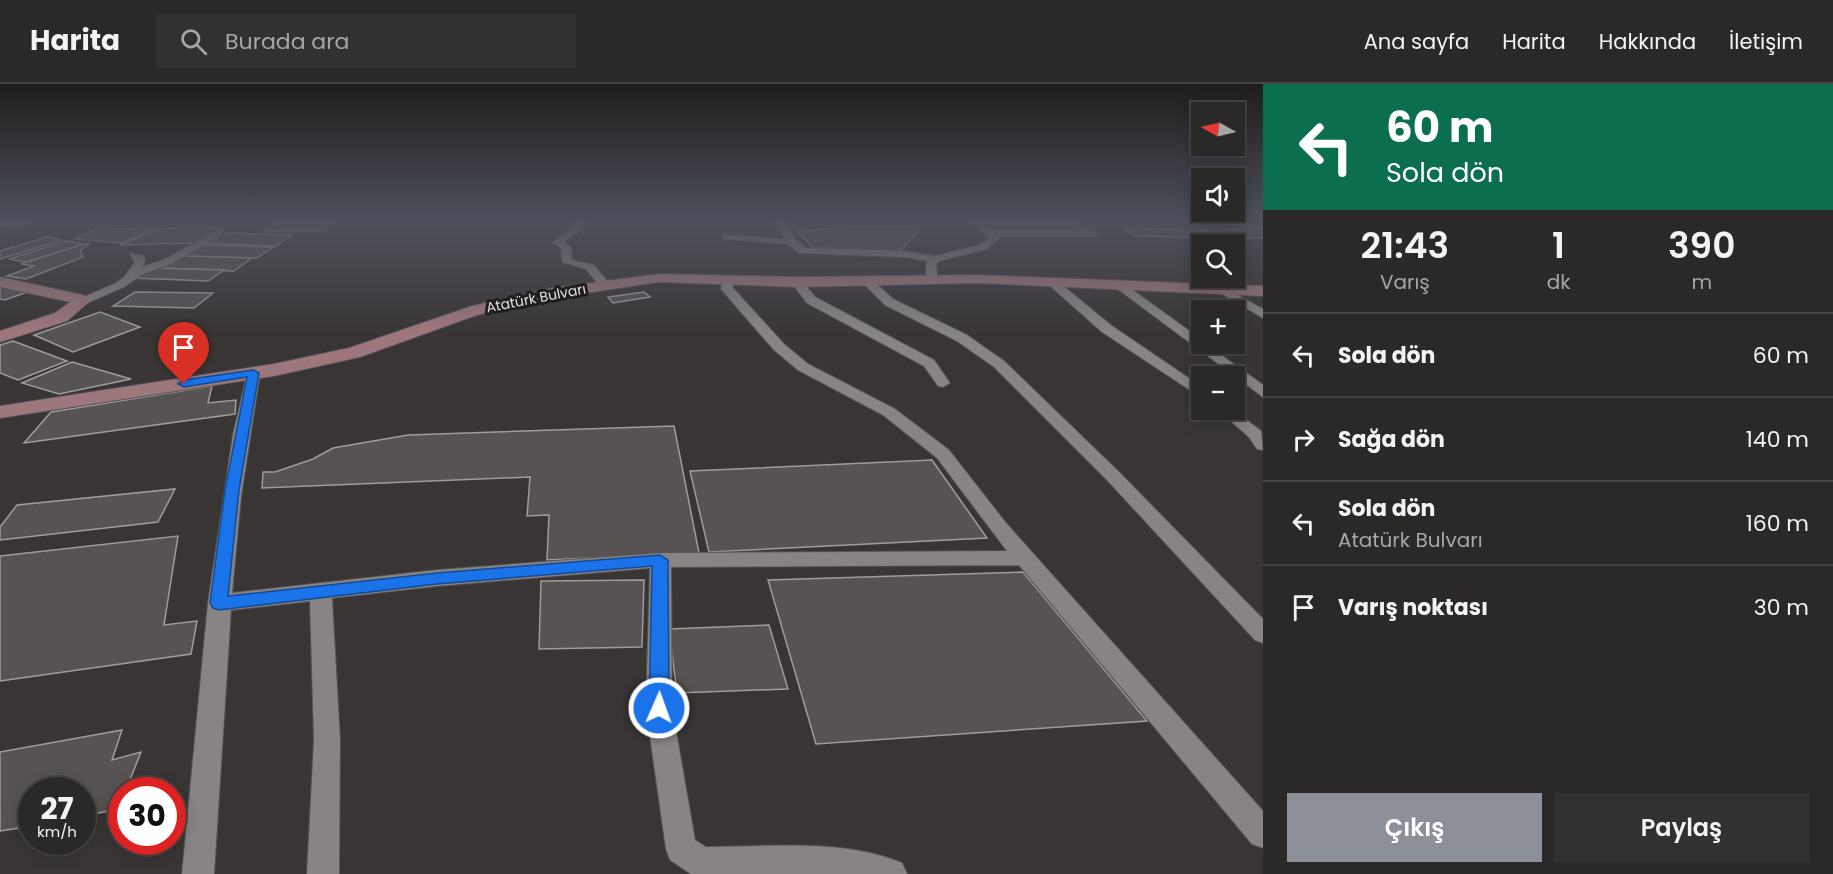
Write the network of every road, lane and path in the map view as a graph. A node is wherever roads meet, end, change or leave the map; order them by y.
1 (140, 259) edge
2 (173, 259) edge
3 (567, 259) edge
4 (934, 259) edge
5 (129, 277) junction
6 (727, 278) junction
7 (865, 279) junction
8 (932, 279) junction
9 (0, 282) edge
10 (798, 282) junction
11 (1052, 282) junction
12 (1119, 285) junction
13 (605, 286) junction
14 (1221, 289) junction
15 (1263, 291) edge
16 (83, 300) junction
17 (1263, 314) edge
18 (0, 337) edge
19 (253, 373) junction
20 (944, 383) dead end
21 (1191, 386) edge
22 (1263, 392) edge
23 (0, 412) edge
24 (1238, 420) edge
25 (1263, 445) edge
26 (1024, 558) junction
27 (660, 560) junction
28 (321, 592) junction
29 (219, 603) junction
30 (1263, 634) edge
31 (1263, 833) edge
32 (198, 874) edge
33 (323, 874) edge
34 (891, 874) edge

1 - 5 street
2 - 5 street
3 - 13 street
4 - 8 street
5 - 16 street
6 - 10 street, Atatürk Bulvarı
6 - 13 street, Atatürk Bulvarı
6 - 26 street
7 - 8 street, Atatürk Bulvarı
7 - 10 street, Atatürk Bulvarı
7 - 30 street
8 - 11 street, Atatürk Bulvarı
9 - 16 street
10 - 20 street
11 - 12 street, Atatürk Bulvarı
11 - 21 street
12 - 14 street, Atatürk Bulvarı
12 - 22 street
13 - 19 street, Atatürk Bulvarı
14 - 15 street, Atatürk Bulvarı
14 - 17 street
16 - 18 street
19 - 23 street, Atatürk Bulvarı
19 - 29 street
24 - 25 street
26 - 27 street
26 - 31 street
27 - 28 street
27 - 34 street
28 - 29 street
28 - 33 street
29 - 32 street

